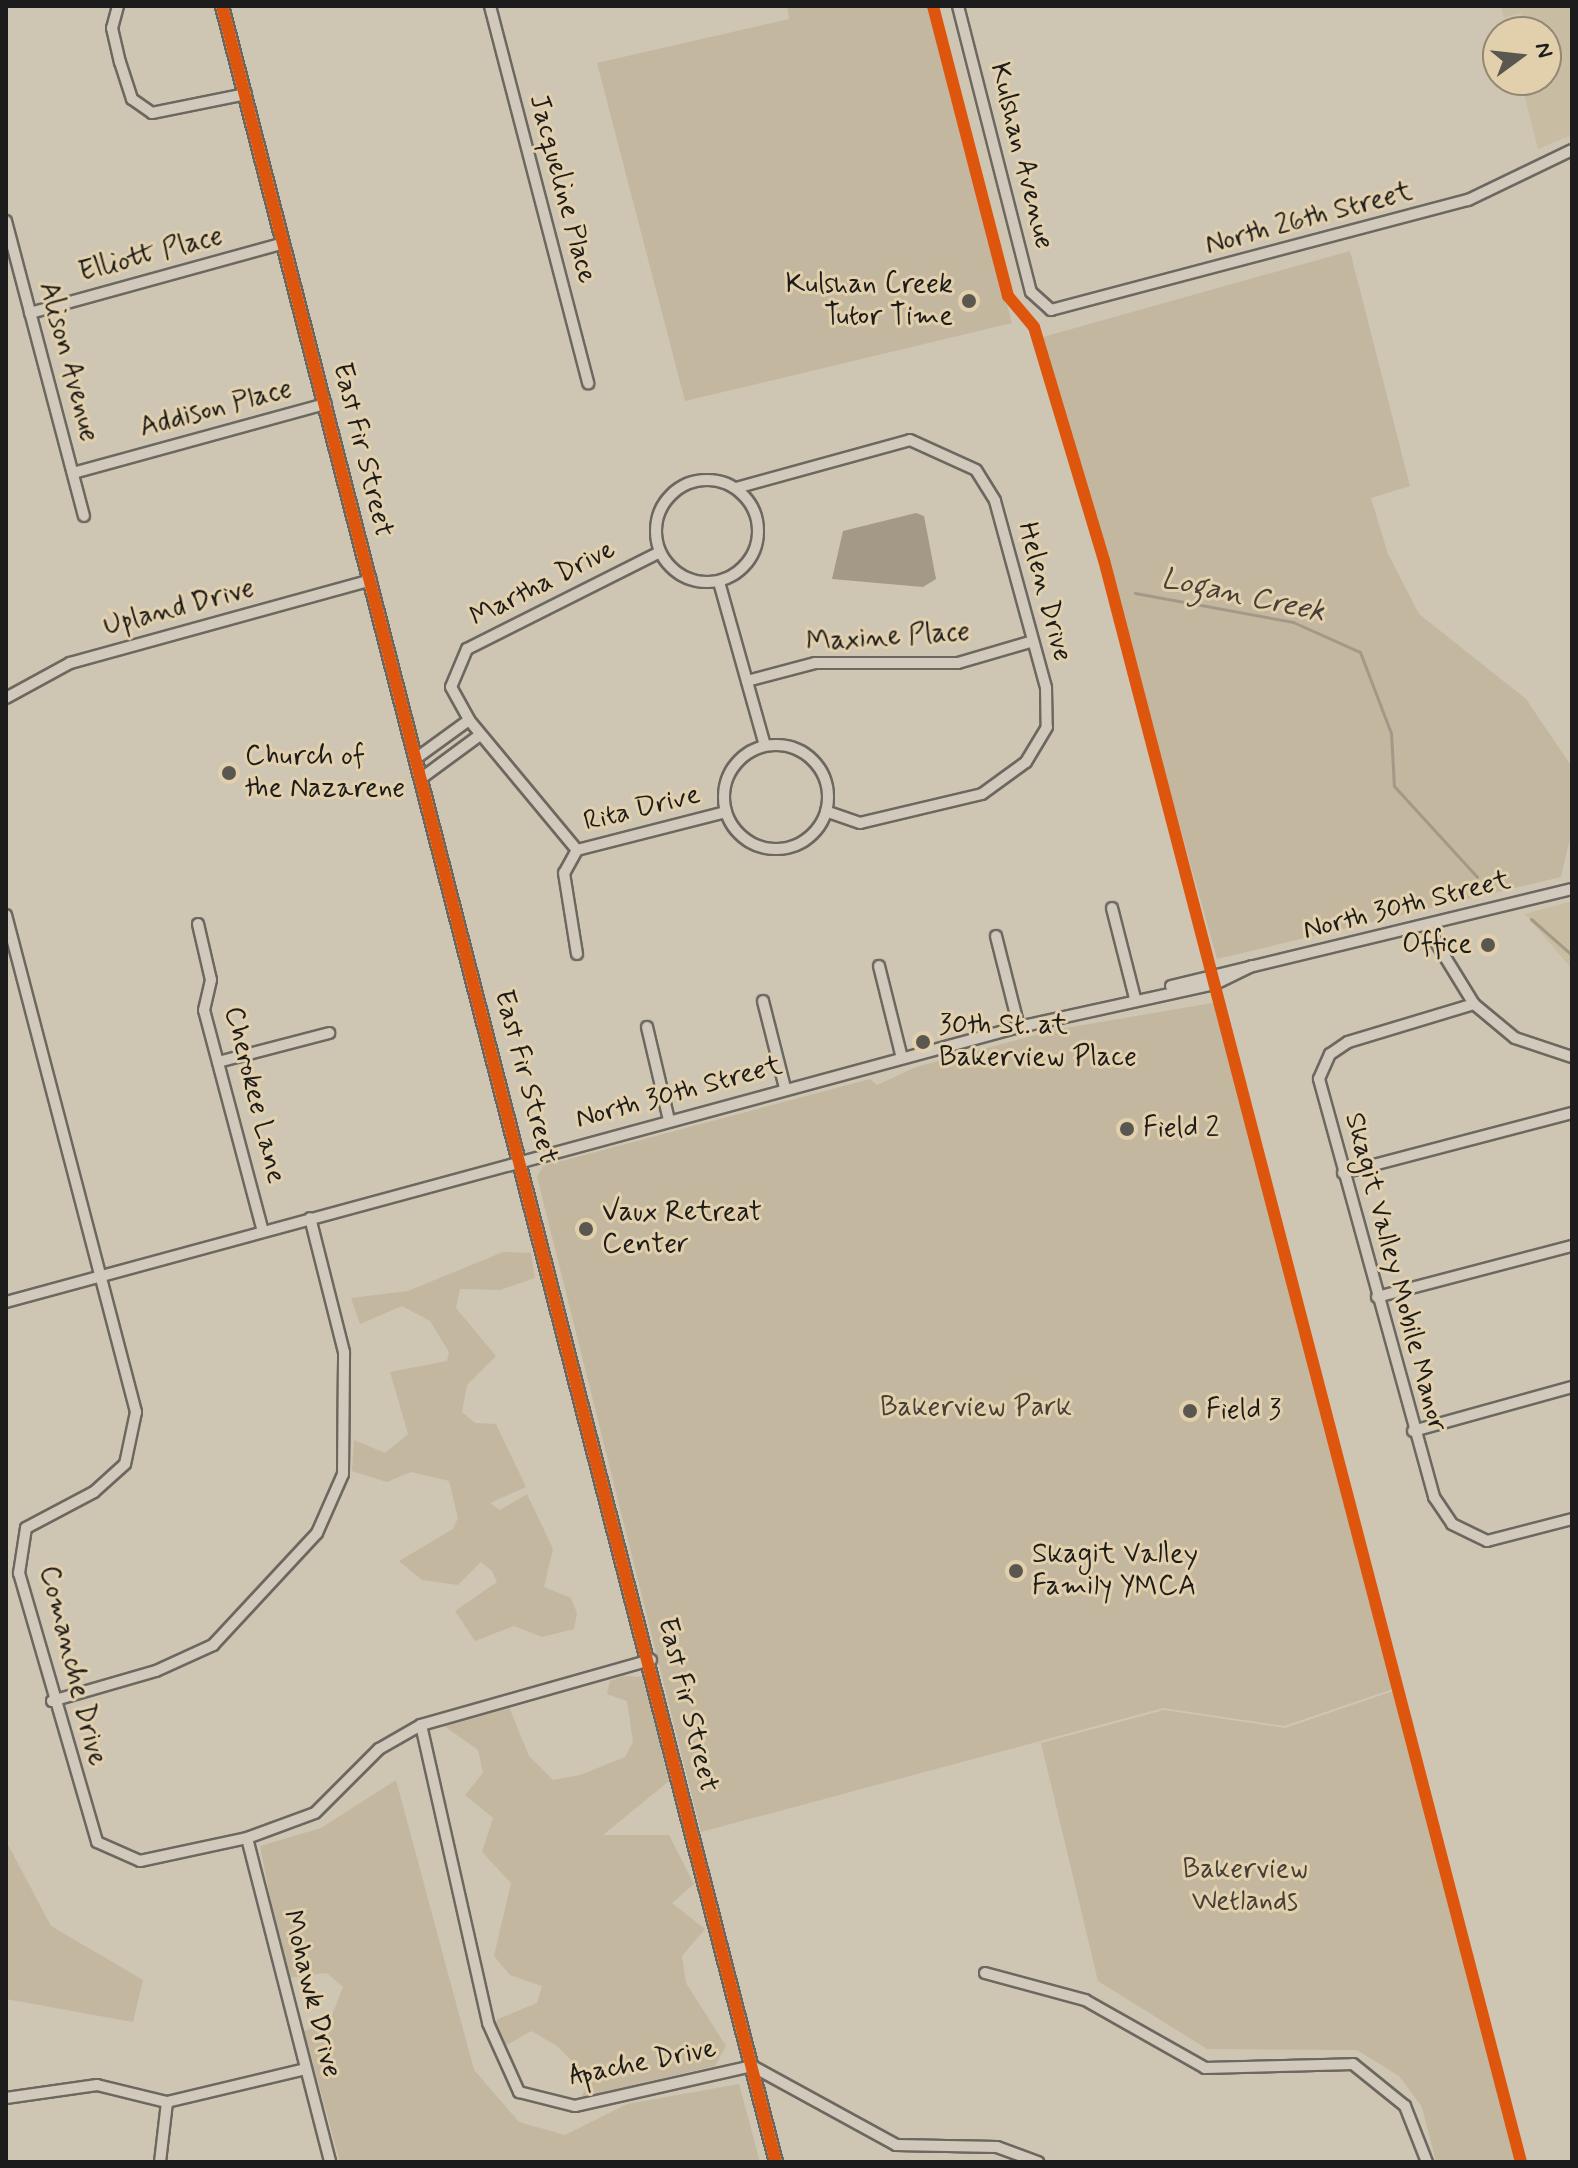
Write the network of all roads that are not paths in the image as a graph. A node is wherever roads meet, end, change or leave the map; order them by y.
1 (118, 6) edge
2 (222, 6) edge
3 (490, 6) edge
4 (958, 6) edge
5 (246, 94) junction
6 (1572, 150) edge
7 (6, 221) edge
8 (284, 243) junction
9 (10, 251) edge
10 (1051, 310) joint
11 (30, 313) junction
12 (588, 383) dead end
13 (326, 404) junction
14 (73, 473) junction
15 (736, 488) junction
16 (84, 516) dead end
17 (660, 552) junction
18 (371, 580) junction
19 (719, 582) junction
20 (1033, 641) junction
21 (455, 667) joint
22 (747, 681) junction
23 (6, 698) edge
24 (469, 720) junction
25 (480, 735) junction
26 (765, 746) junction
27 (418, 757) junction
28 (423, 777) junction
29 (826, 811) junction
30 (726, 812) junction
31 (577, 850) junction
32 (1572, 889) edge
33 (1112, 908) dead end
34 (6, 915) edge
35 (198, 924) dead end
36 (1426, 926) junction
37 (996, 936) dead end
38 (577, 954) dead end
39 (879, 966) dead end
40 (1135, 998) junction
41 (763, 1001) dead end
42 (1474, 1004) junction
43 (647, 1027) dead end
44 (1019, 1027) junction
45 (329, 1033) dead end
46 (1572, 1057) edge
47 (902, 1058) junction
48 (218, 1062) junction
49 (785, 1088) junction
50 (1572, 1113) edge
51 (669, 1120) junction
52 (521, 1161) junction
53 (1343, 1173) junction
54 (310, 1218) junction
55 (263, 1231) junction
56 (1572, 1246) edge
57 (100, 1277) junction
58 (1377, 1297) junction
59 (6, 1302) edge
60 (1572, 1387) edge
61 (1413, 1431) junction
62 (1572, 1519) edge
63 (651, 1660) junction
64 (52, 1701) junction
65 (421, 1725) junction
66 (247, 1838) junction
67 (985, 1973) dead end
68 (752, 2066) junction
69 (305, 2069) junction
70 (6, 2098) edge
71 (167, 2102) junction
72 (160, 2162) edge
73 (330, 2162) edge
74 (776, 2162) edge
75 (1038, 2162) edge
76 (1427, 2162) edge

1 - 5 street
2 - 5 street, East Fir Street
3 - 12 street, Jacqueline Place
4 - 10 street, Kulshan Avenue
5 - 8 street, East Fir Street
6 - 10 street, North 26th Street
7 - 9 street, Alison Avenue
8 - 11 street, Elliott Place
8 - 13 street, East Fir Street
9 - 11 street, Alison Avenue
11 - 14 street, Alison Avenue
13 - 14 street, Addison Place
13 - 18 street, East Fir Street
14 - 16 street, Alison Avenue
15 - 17 street
15 - 19 street
15 - 20 street, Helen Drive
17 - 19 street
17 - 21 street, Martha Drive
18 - 23 street, Upland Drive
18 - 27 street, East Fir Street
19 - 22 street
20 - 22 street, Maxine Place
20 - 29 street, Helen Drive
21 - 24 street, Rita Drive
22 - 26 street
24 - 25 street, Rita Drive
24 - 27 street
25 - 28 street
25 - 31 street, Rita Drive
26 - 29 street
26 - 30 street
27 - 28 street, East Fir Street
28 - 52 street, East Fir Street
29 - 30 street
30 - 31 street, Rita Drive
31 - 38 street
32 - 36 street, North 30th Street
33 - 40 street
34 - 57 street, Comanche Drive
35 - 48 street, Cherokee Lane
36 - 40 street, North 30th Street
36 - 42 street
37 - 44 street
39 - 47 street
40 - 44 street, North 30th Street
41 - 49 street
42 - 46 street
42 - 53 street, Skagit Valley Mobile Manor
43 - 51 street
44 - 47 street, North 30th Street
45 - 48 street
47 - 49 street, North 30th Street
48 - 55 street, Cherokee Lane
49 - 51 street, North 30th Street
50 - 53 street
51 - 52 street, North 30th Street
52 - 54 street, North 30th Street
52 - 63 street, East Fir Street
53 - 58 street, Skagit Valley Mobile Manor
54 - 55 street, North 30th Street
54 - 64 street
55 - 57 street, North 30th Street
56 - 58 street
57 - 59 street, North 30th Street
57 - 64 street, Comanche Drive
58 - 61 street, Skagit Valley Mobile Manor
60 - 61 street
61 - 62 street, Skagit Valley Mobile Manor
63 - 65 street, Comanche Drive
63 - 68 street, East Fir Street
64 - 66 street, Comanche Drive
65 - 66 street, Comanche Drive
65 - 68 street, Apache Drive
66 - 69 street, Mohawk Drive
67 - 76 street
68 - 74 street, East Fir Street
68 - 75 street, Apache Drive
69 - 71 street
69 - 73 street, Mohawk Drive
70 - 71 street
71 - 72 street

